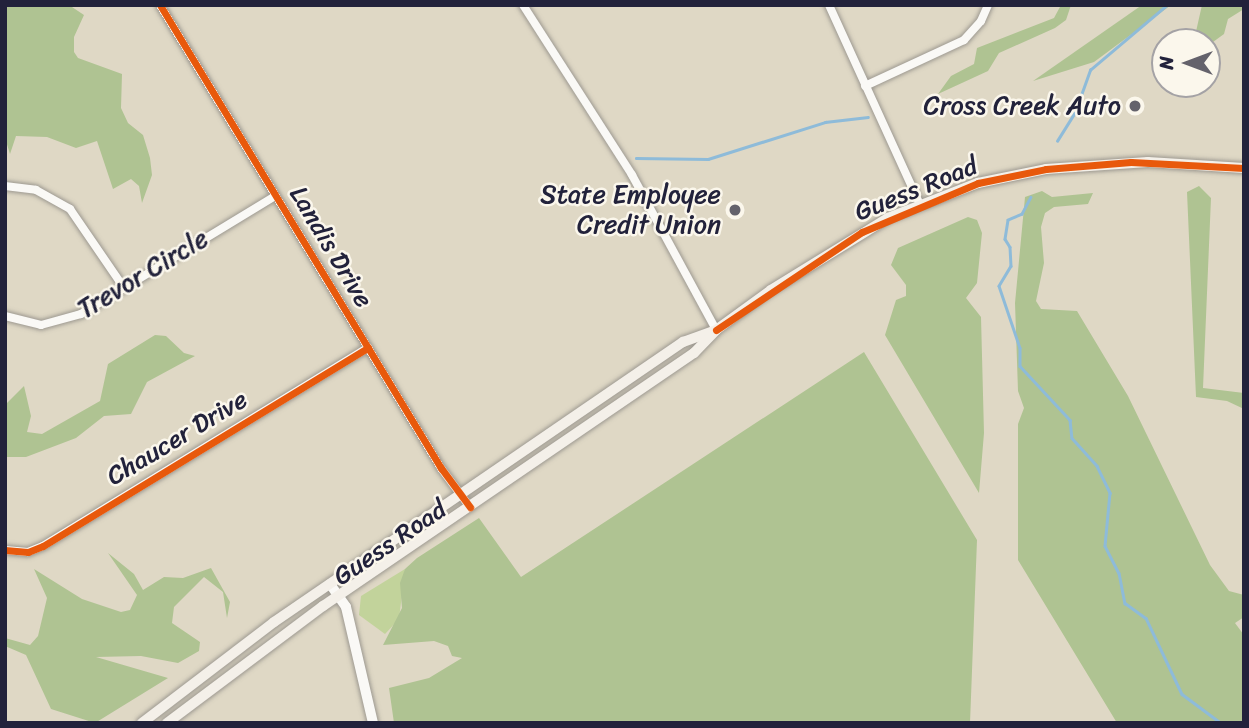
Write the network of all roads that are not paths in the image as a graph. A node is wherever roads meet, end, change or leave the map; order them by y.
1 (160, 5) edge
2 (523, 5) edge
3 (829, 5) edge
4 (988, 5) edge
5 (866, 86) junction
6 (1244, 168) edge
7 (5, 186) edge
8 (275, 196) junction
9 (919, 205) junction
10 (124, 288) junction
11 (5, 316) edge
12 (716, 330) junction
13 (368, 348) junction
14 (459, 496) junction
15 (470, 507) junction
16 (5, 550) edge
17 (330, 584) junction
18 (338, 596) junction
19 (142, 723) edge
20 (167, 723) edge
21 (373, 723) edge

1 - 8 street, Landis Drive
2 - 12 street
3 - 5 street
4 - 5 street
5 - 9 street
6 - 9 main road, Guess Road
7 - 10 street
8 - 10 street, Trevor Circle
8 - 13 street, Landis Drive
9 - 12 main road, Guess Road
10 - 11 street, Trevor Circle
12 - 14 main road, Guess Road
12 - 15 main road, Guess Road
13 - 14 street, Landis Drive
13 - 16 street, Chaucer Drive
14 - 15 street, Landis Drive
14 - 17 main road, Guess Road
15 - 18 main road, Guess Road
17 - 18 street
17 - 19 main road, Guess Road
18 - 20 main road, Guess Road
18 - 21 street

